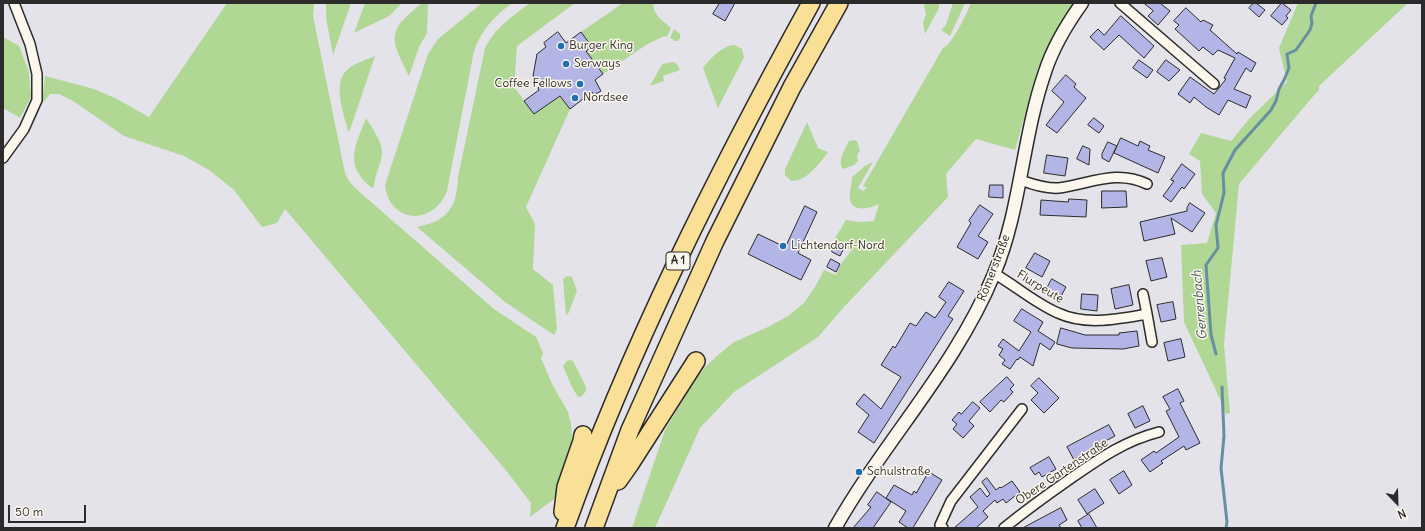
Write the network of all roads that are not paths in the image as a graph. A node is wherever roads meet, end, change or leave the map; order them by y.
1 (14, 3) edge
2 (811, 3) edge
3 (839, 3) edge
4 (1082, 3) edge
5 (1120, 3) edge
6 (1214, 84) dead end
7 (3, 158) edge
8 (1020, 180) junction
9 (1147, 184) dead end
10 (995, 274) junction
11 (1143, 294) dead end
12 (1147, 314) junction
13 (1152, 342) dead end
14 (696, 360) dead end
15 (1022, 409) dead end
16 (1159, 432) dead end
17 (583, 435) dead end
18 (606, 497) junction
19 (562, 528) edge
20 (565, 528) edge
21 (594, 528) edge
22 (835, 528) edge
23 (943, 528) edge
24 (1004, 528) edge

1 - 7 street
2 - 20 highway, A 1
3 - 18 highway, A 1
4 - 8 street, Römerstraße
5 - 6 street
8 - 9 street
8 - 10 street, Römerstraße
10 - 12 street, Flurpeute
10 - 22 street, Römerstraße
11 - 12 street
12 - 13 street
14 - 18 highway
15 - 23 street
16 - 24 street, Obere Gartenstraße
17 - 19 highway
18 - 21 highway, A 1

